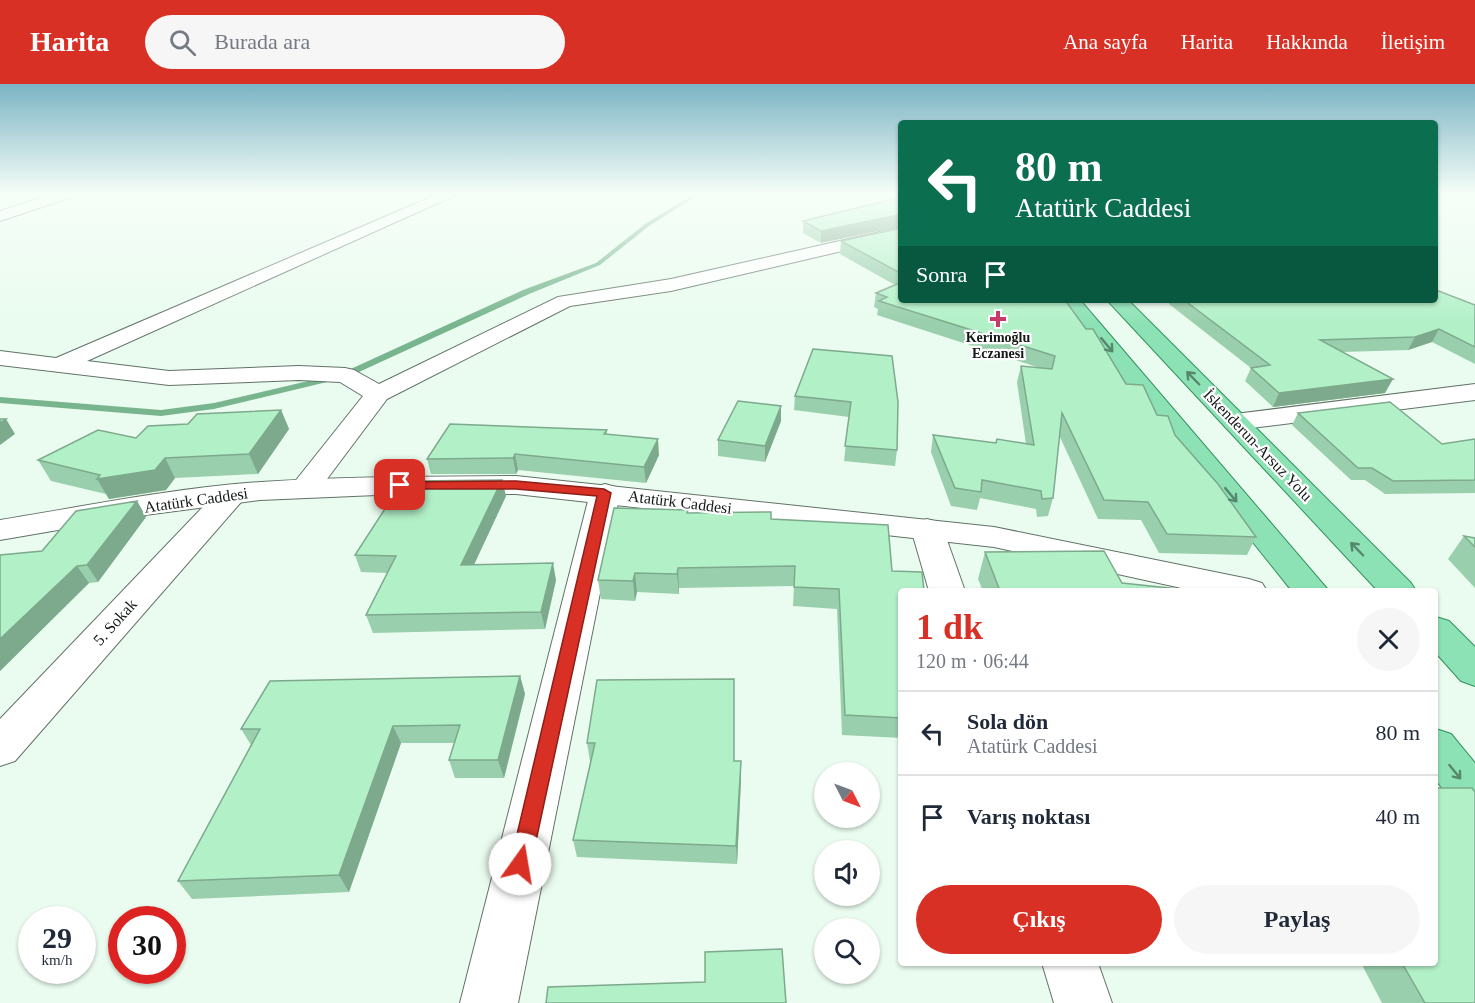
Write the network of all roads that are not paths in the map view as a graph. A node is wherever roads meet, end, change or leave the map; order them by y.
1 (353, 237) edge
2 (881, 237) edge
3 (1071, 303) edge
4 (1120, 303) edge
5 (0, 358) edge
6 (61, 364) junction
7 (1475, 392) edge
8 (378, 394) junction
9 (1235, 422) junction
10 (304, 489) junction
11 (604, 493) junction
12 (231, 495) junction
13 (927, 529) junction
14 (0, 530) edge
15 (946, 588) edge
16 (1235, 588) edge
17 (1309, 588) edge
18 (1395, 588) edge
19 (1438, 633) edge
20 (1475, 671) edge
21 (0, 748) edge
22 (1438, 750) edge
23 (1475, 797) edge
24 (1071, 966) edge
25 (489, 1003) edge
26 (1083, 1003) edge

1 - 6 street
2 - 8 street
3 -> 17 main road
9 -> 4 main road, İskenderun-Arsuz Yolu
5 - 6 street
6 - 8 street
7 - 9 street
8 - 10 street
18 -> 9 main road, İskenderun-Arsuz Yolu
10 - 11 street, Atatürk Caddesi
10 - 12 street, Atatürk Caddesi
11 - 13 street, Atatürk Caddesi
11 - 25 street
12 - 14 street, Atatürk Caddesi
12 - 21 street, 5. Sokak
13 - 15 street
13 - 16 street, Atatürk Caddesi
19 - 20 main road
22 -> 23 main road
24 - 26 street

